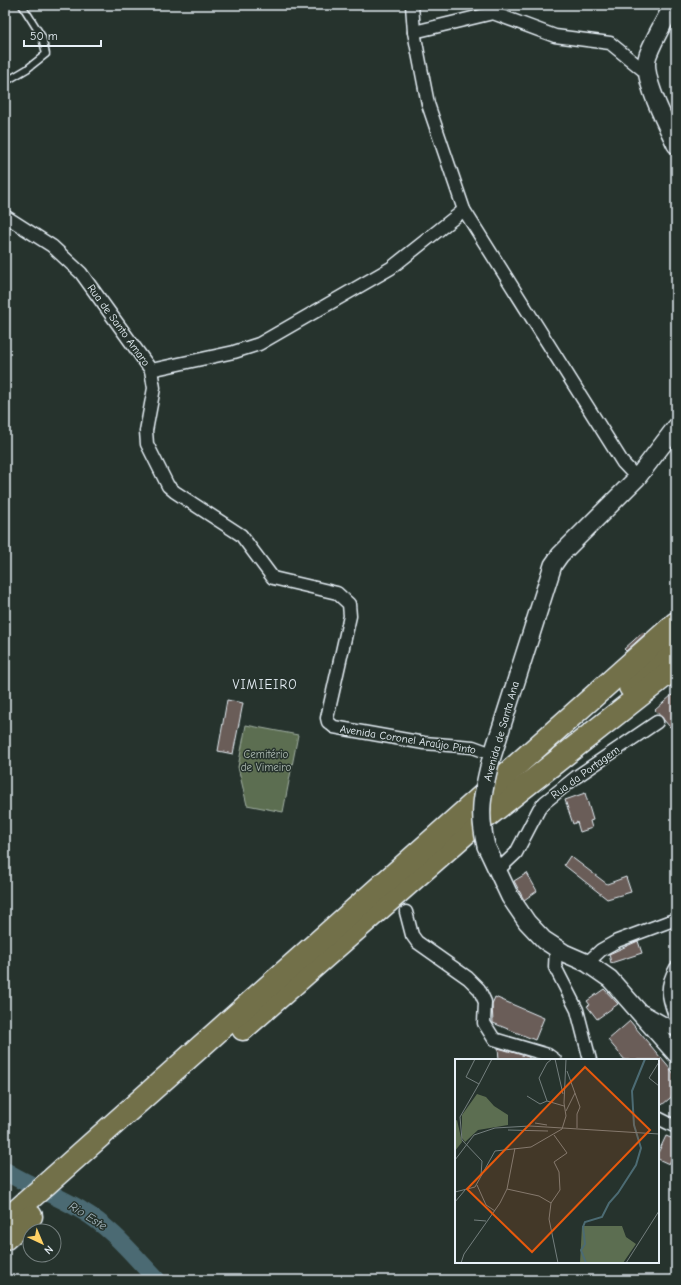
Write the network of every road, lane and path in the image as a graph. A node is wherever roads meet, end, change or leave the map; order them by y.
1 (22, 5) edge
2 (412, 5) edge
3 (673, 5) edge
4 (414, 32) junction
5 (648, 74) junction
6 (5, 82) edge
7 (676, 145) edge
8 (464, 210) junction
9 (5, 216) edge
10 (151, 370) junction
11 (676, 427) edge
12 (637, 478) junction
13 (349, 604) joint
14 (676, 623) edge
15 (676, 636) edge
16 (676, 647) edge
17 (676, 668) edge
18 (657, 722) dead end
19 (554, 732) junction
20 (572, 748) junction
21 (491, 758) junction
22 (497, 871) junction
23 (406, 912) dead end
24 (676, 919) edge
25 (556, 948) junction
26 (587, 963) junction
27 (676, 968) edge
28 (634, 1007) junction
29 (676, 1019) edge
30 (676, 1030) edge
31 (676, 1054) edge
32 (554, 1059) edge
33 (590, 1059) edge
34 (659, 1118) edge
35 (676, 1127) edge
36 (96, 1149) junction
37 (5, 1221) edge
38 (5, 1239) edge

1 - 6 lane
2 - 4 street
3 - 5 street
4 - 5 street
4 - 8 street
5 - 7 street
8 - 10 street
8 - 12 street
9 - 10 street, Rua de Santo Amaro
10 - 13 street, Rua de Santo Amaro
11 - 12 street, Avenida de Santa Ana
12 - 21 street, Avenida de Santa Ana
13 - 21 street, Avenida Coronel Araújo Pinto
14 - 19 highway
15 - 19 highway
16 - 20 highway
17 - 20 highway
18 - 22 street, Rua da Portagem
19 - 36 highway
20 - 36 highway
21 - 22 street, Avenida de Santa Ana, bridge
22 - 25 street, Avenida de Santa Ana
23 - 32 street
24 - 26 street
25 - 26 street, Avenida de Santa Ana
25 - 33 street
26 - 28 street, Avenida de Santa Ana
27 - 29 street
28 - 30 street
28 - 31 street, Avenida de Santa Ana
34 - 35 street
36 - 37 highway
36 - 38 highway

